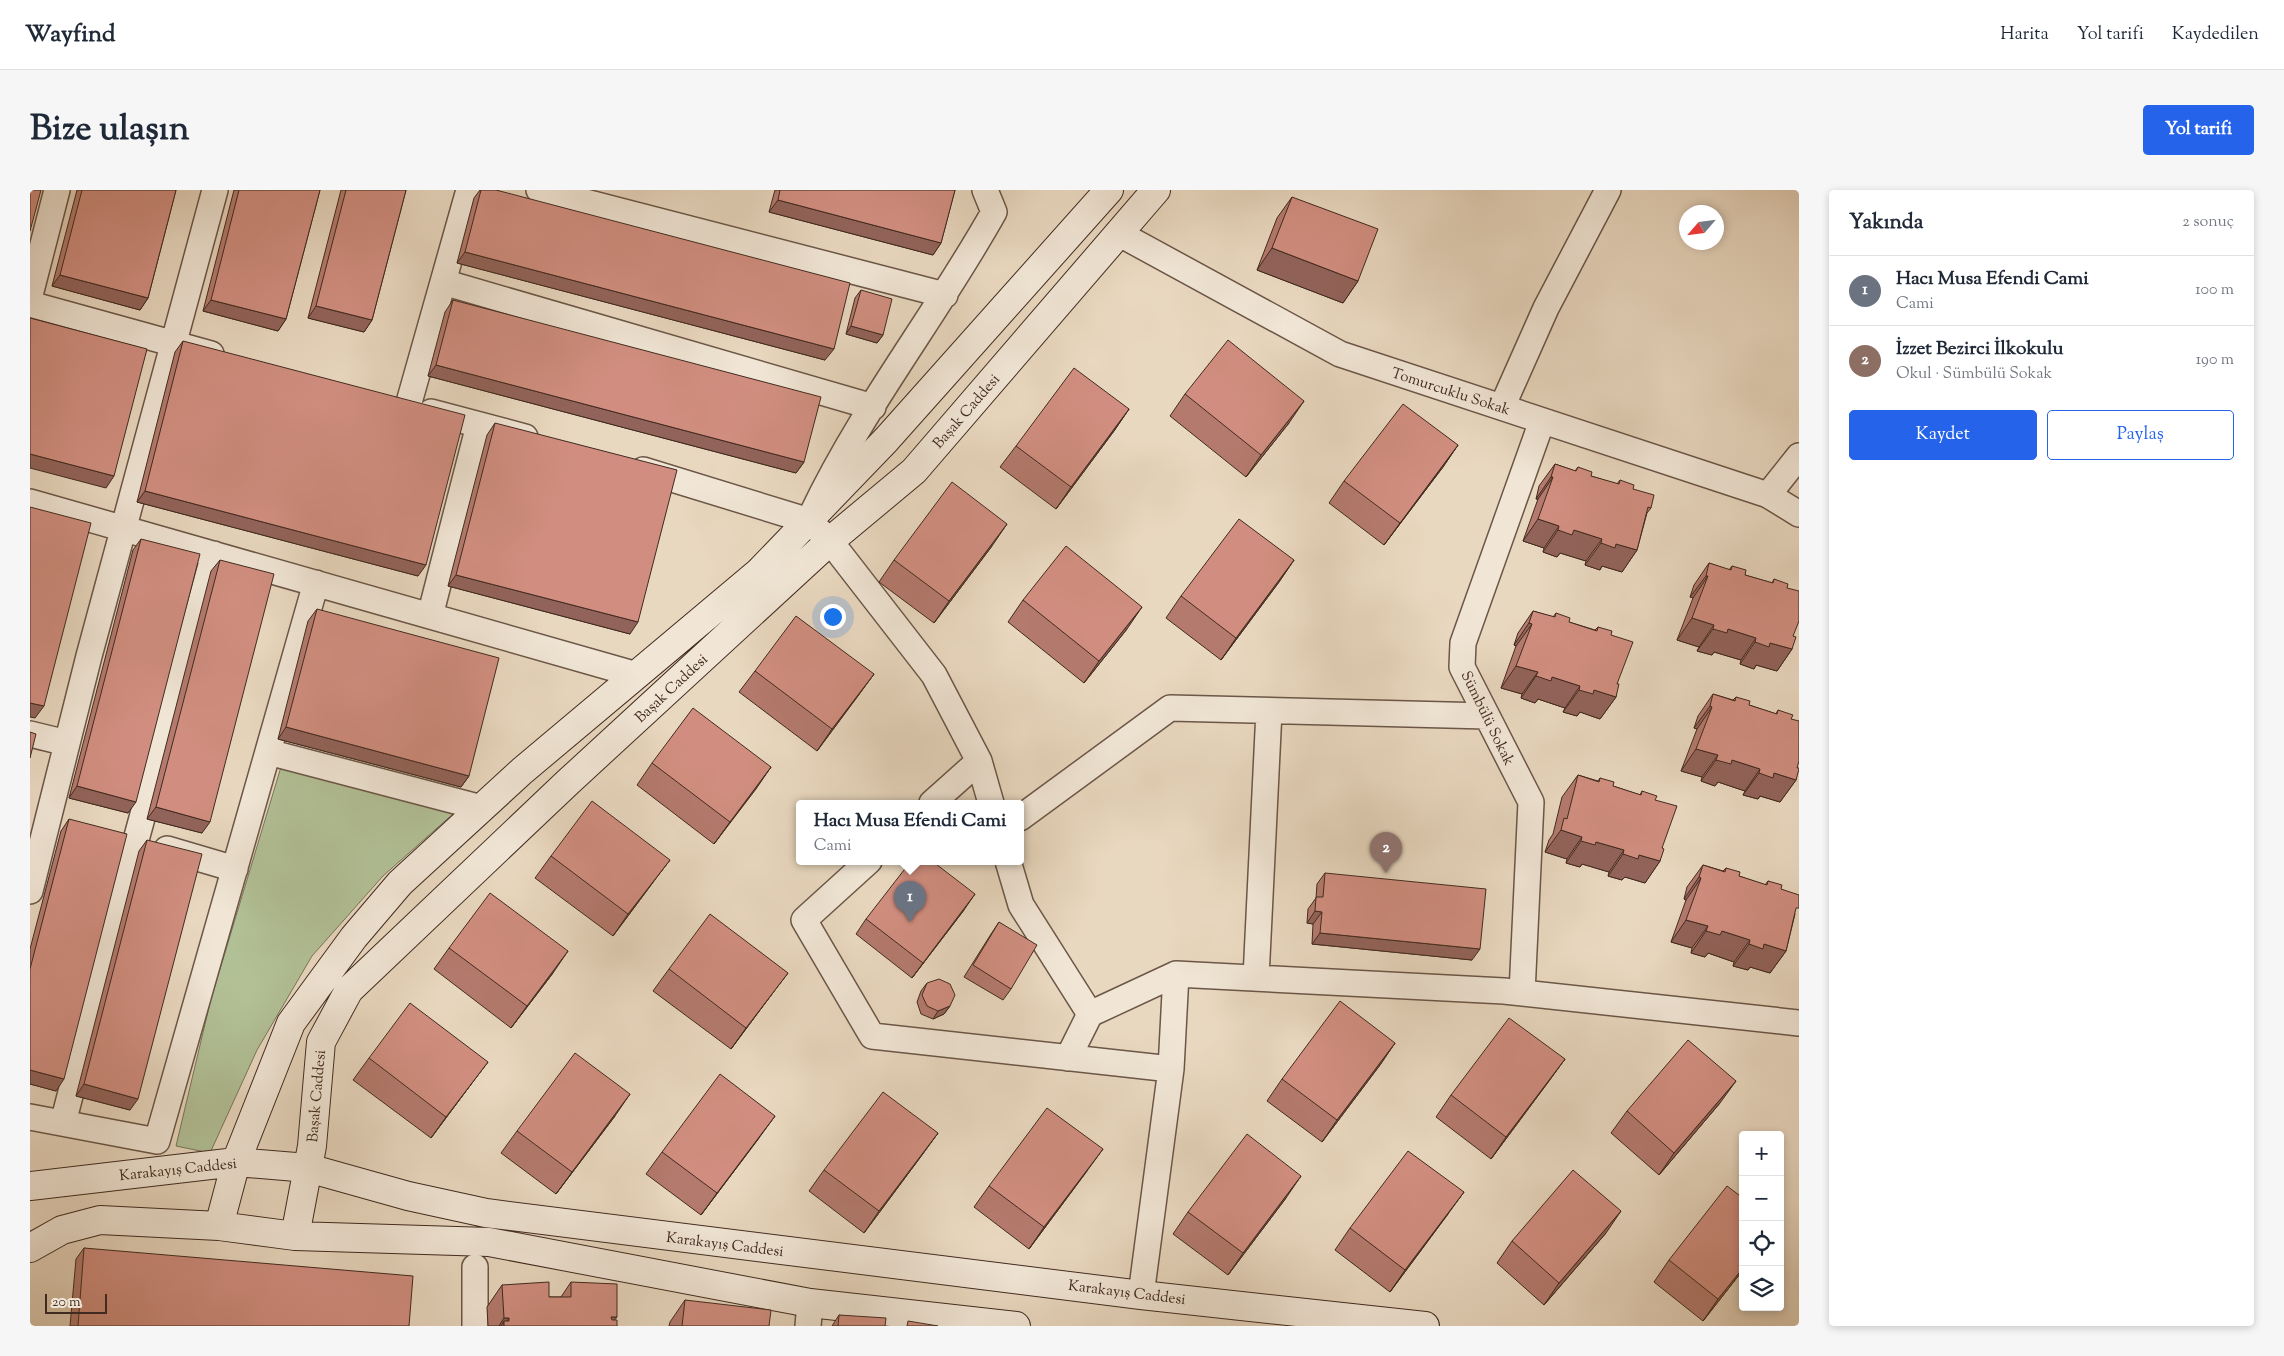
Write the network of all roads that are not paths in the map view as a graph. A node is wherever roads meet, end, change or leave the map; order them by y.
1 (57, 190) edge
2 (215, 190) edge
3 (469, 190) edge
4 (539, 190) edge
5 (985, 190) edge
6 (1109, 190) edge
7 (1156, 190) edge
8 (1608, 190) edge
9 (1118, 233) junction
10 (443, 282) junction
11 (30, 295) edge
12 (945, 295) junction
13 (30, 304) edge
14 (174, 344) junction
15 (230, 359) edge
16 (873, 407) junction
17 (1502, 407) junction
18 (1542, 421) junction
19 (479, 425) junction
20 (544, 442) edge
21 (1799, 456) edge
22 (618, 462) edge
23 (1768, 496) junction
24 (30, 502) edge
25 (1799, 514) edge
26 (808, 521) junction
27 (124, 529) junction
28 (830, 541) junction
29 (214, 554) junction
30 (316, 584) junction
31 (430, 616) junction
32 (637, 675) junction
33 (1269, 711) junction
34 (1487, 716) junction
35 (30, 734) edge
36 (67, 743) junction
37 (268, 752) junction
38 (978, 761) junction
39 (935, 800) edge
40 (990, 800) edge
41 (482, 808) junction
42 (1024, 815) edge
43 (126, 837) junction
44 (865, 865) edge
45 (1009, 865) edge
46 (235, 869) junction
47 (31, 884) edge
48 (1176, 974) junction
49 (1256, 978) junction
50 (1522, 994) junction
51 (1090, 1014) junction
52 (1799, 1023) edge
53 (1068, 1058) junction
54 (1170, 1069) junction
55 (30, 1117) edge
56 (63, 1123) junction
57 (236, 1162) junction
58 (308, 1168) junction
59 (30, 1186) edge
60 (219, 1226) junction
61 (295, 1236) junction
62 (30, 1248) edge
63 (475, 1267) dead end
64 (1141, 1294) junction
65 (809, 1315) edge
66 (475, 1326) edge
67 (1016, 1326) edge
68 (1425, 1326) edge

1 - 11 street
2 - 14 street
3 - 10 street
4 - 12 street
5 - 12 street
6 - 26 street, Başak Caddesi
7 - 9 street, Başak Caddesi
8 - 17 street
9 - 17 street, Tomurcuklu Sokak
9 - 28 street, Başak Caddesi
10 - 16 street
10 - 19 street
12 - 16 street
13 - 14 street
14 - 15 street
14 - 27 street
16 - 26 street
17 - 18 street, Tomurcuklu Sokak
18 - 23 street, Tomurcuklu Sokak
18 - 34 street, Sümbülü Sokak
19 - 20 street
19 - 31 street
21 - 23 street
22 - 26 street
23 - 25 street, Tomurcuklu Sokak
24 - 27 street
26 - 28 street
26 - 32 street, Başak Caddesi
27 - 29 street
27 - 36 street
28 - 38 street
28 - 58 street, Başak Caddesi
29 - 30 street
29 - 43 street
30 - 31 street
30 - 37 street
31 - 32 street
32 - 41 street, Başak Caddesi
33 - 34 street
33 - 42 street
33 - 49 street
34 - 50 street, Sümbülü Sokak
35 - 36 street
36 - 47 street
37 - 41 street
37 - 46 street
38 - 39 street
38 - 40 street
41 - 57 street, Başak Caddesi
43 - 46 street
43 - 56 street
44 - 53 street
45 - 51 street
46 - 56 street
48 - 49 street
48 - 51 street
48 - 54 street
49 - 50 street
50 - 52 street
51 - 53 street
53 - 54 street
54 - 64 street
55 - 56 street
57 - 58 street, Karakayış Caddesi
57 - 59 street, Karakayış Caddesi
57 - 60 street, Başak Caddesi
58 - 61 street, Başak Caddesi
58 - 64 street, Karakayış Caddesi
60 - 61 street
60 - 62 street
61 - 65 street
63 - 66 street
64 - 68 street, Karakayış Caddesi
65 - 67 street

